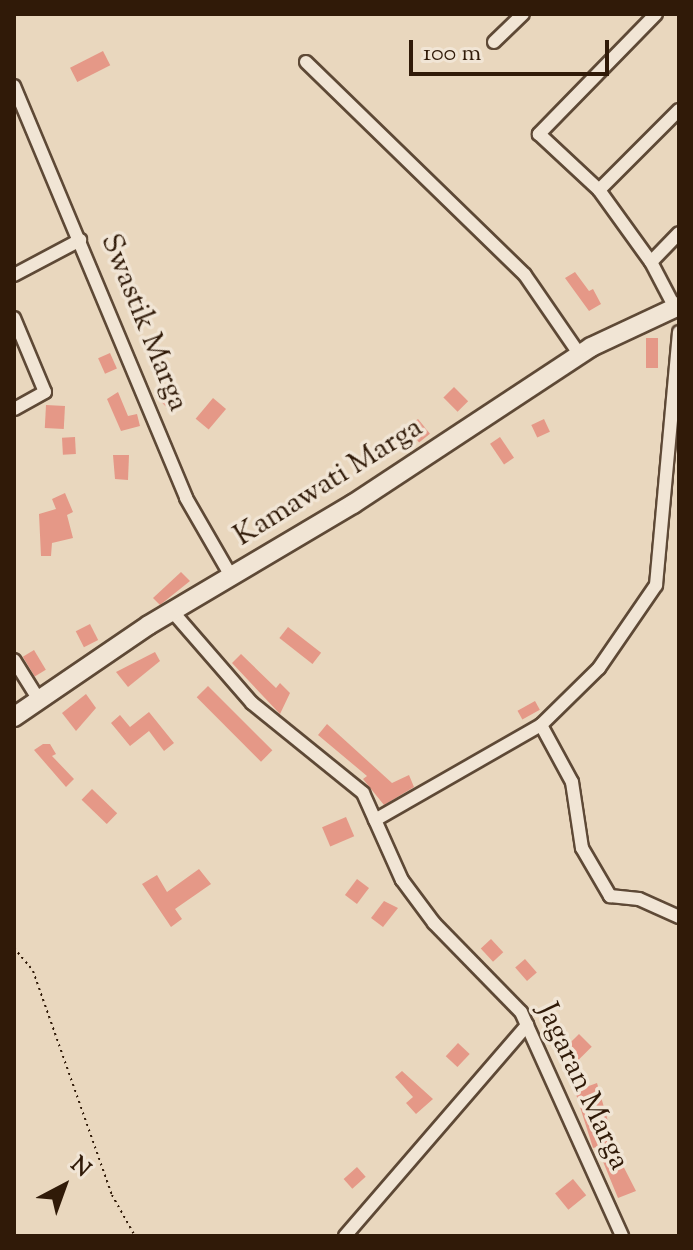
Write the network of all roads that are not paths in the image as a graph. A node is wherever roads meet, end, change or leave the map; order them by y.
1 (523, 14) edge
2 (654, 14) edge
3 (494, 42) dead end
4 (306, 62) dead end
5 (14, 86) edge
6 (679, 110) edge
7 (599, 190) junction
8 (679, 233) edge
9 (80, 240) junction
10 (651, 262) junction
11 (14, 275) edge
12 (677, 307) edge
13 (14, 318) edge
14 (679, 332) edge
15 (580, 355) junction
16 (14, 409) edge
17 (231, 576) junction
18 (172, 611) junction
19 (14, 660) edge
20 (39, 700) junction
21 (14, 717) edge
22 (541, 725) junction
23 (375, 820) junction
24 (679, 917) edge
25 (527, 1025) junction
26 (345, 1236) edge
27 (622, 1236) edge

1 - 3 street
2 - 7 street
4 - 15 street
5 - 9 street, Swastik Marga
6 - 7 street
7 - 10 street
8 - 10 street
9 - 11 street
9 - 17 street, Swastik Marga
10 - 12 street
12 - 15 main road, Kamawati Marga
13 - 16 street
14 - 22 street
15 - 17 main road, Kamawati Marga
17 - 18 main road, Kamawati Marga
18 - 20 main road, Kamawati Marga
18 - 23 street, Jagaran Marga
19 - 20 street
20 - 21 main road, Kamawati Marga
22 - 23 street
22 - 24 street
23 - 25 street, Jagaran Marga
25 - 26 street
25 - 27 street, Jagaran Marga

